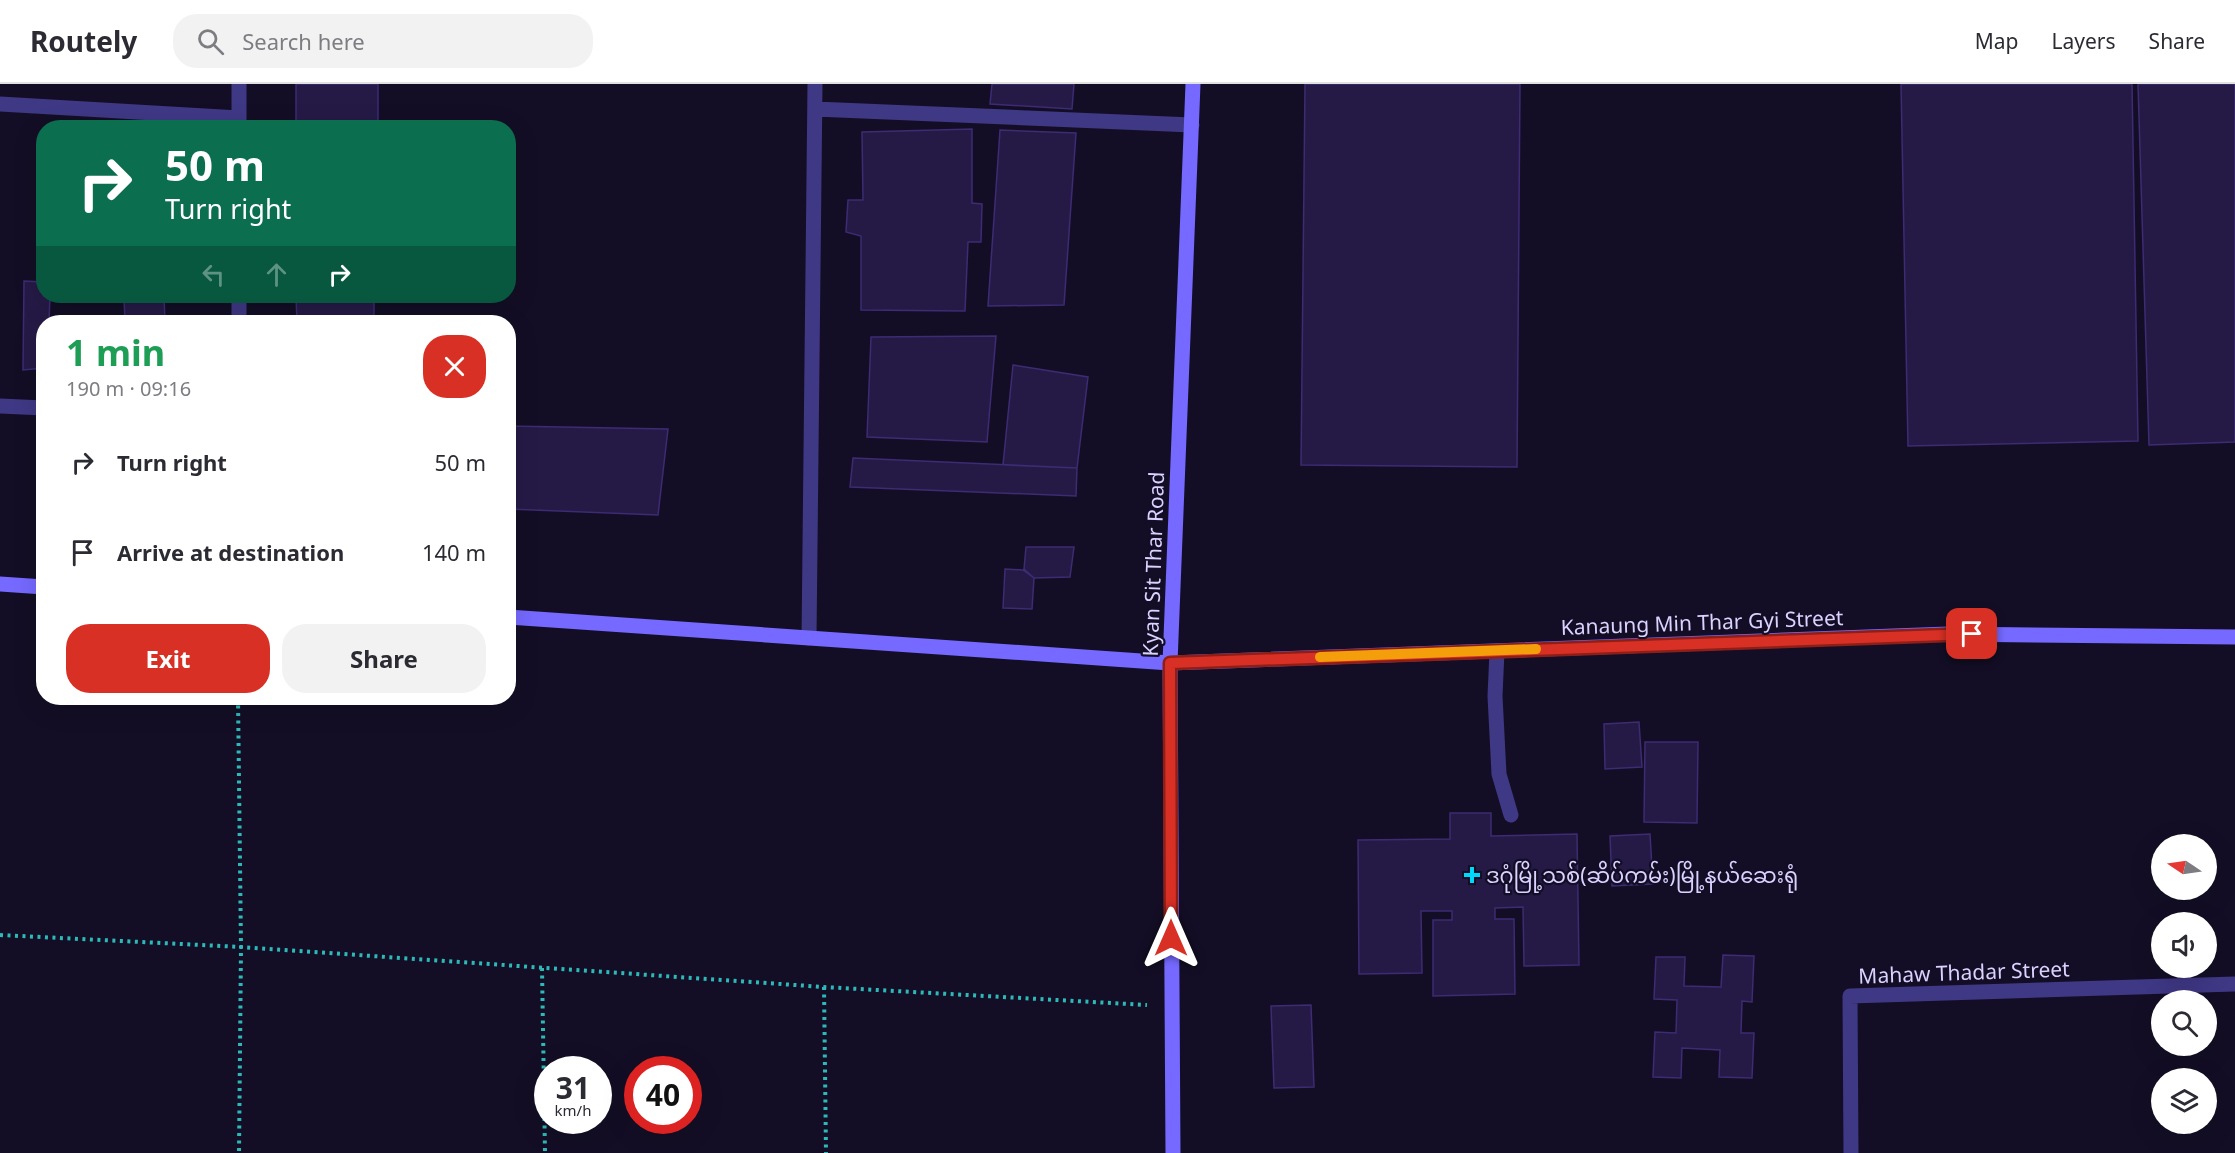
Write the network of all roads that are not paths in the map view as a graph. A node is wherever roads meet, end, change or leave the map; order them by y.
1 (239, 84) edge
2 (815, 84) edge
3 (1193, 84) edge
4 (0, 104) edge
5 (815, 109) junction
6 (201, 120) edge
7 (239, 120) edge
8 (1192, 125) junction
9 (0, 406) edge
10 (36, 408) edge
11 (0, 584) edge
12 (36, 586) edge
13 (516, 618) edge
14 (2235, 637) edge
15 (809, 638) junction
16 (1497, 651) junction
17 (1170, 663) junction
18 (1511, 815) dead end
19 (2235, 984) edge
20 (1173, 1153) edge
21 (1851, 1153) edge

1 - 7 street
2 - 5 street
3 - 8 street, Kyan Sit Thar Road
4 - 6 street
5 - 8 street
5 - 15 street
8 - 17 street, Kyan Sit Thar Road
9 - 10 street
11 - 12 street
13 - 15 street, Kanaung Min Thar Gyi Street
14 - 16 street, Kanaung Min Thar Gyi Street
15 - 17 street, Kanaung Min Thar Gyi Street
16 - 17 street, Kanaung Min Thar Gyi Street
16 - 18 street
17 - 20 street, Kyan Sit Thar Road
19 - 21 street, Mahaw Thadar Street

